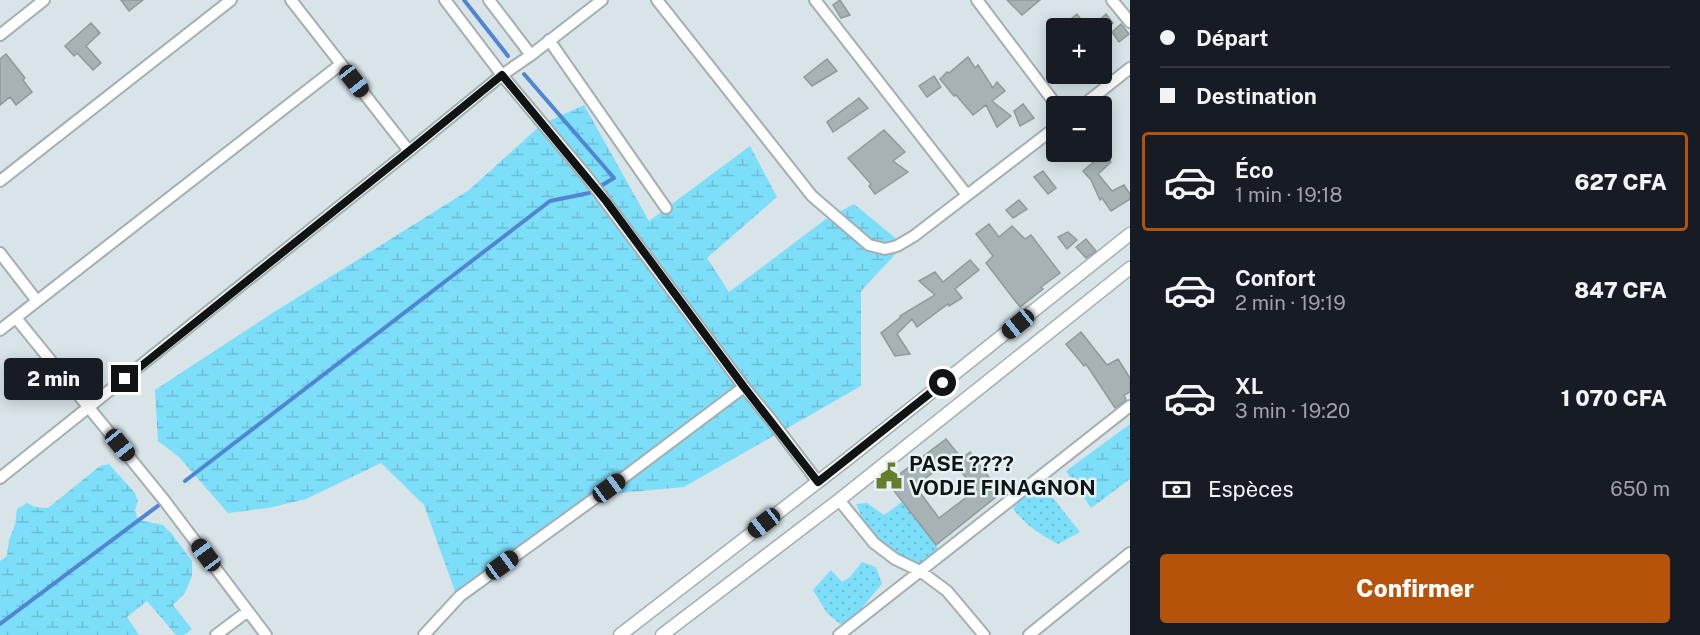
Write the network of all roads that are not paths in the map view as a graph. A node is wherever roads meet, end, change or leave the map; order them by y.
1 (44, 0) edge
2 (231, 0) edge
3 (291, 0) edge
4 (445, 0) edge
5 (489, 0) edge
6 (602, 0) edge
7 (657, 0) edge
8 (815, 0) edge
9 (977, 0) edge
10 (1112, 0) edge
11 (1130, 22) edge
12 (0, 35) edge
13 (549, 40) junction
14 (531, 55) junction
15 (341, 64) junction
16 (1130, 68) edge
17 (502, 75) junction
18 (1049, 96) edge
19 (1095, 96) edge
20 (1046, 135) edge
21 (409, 151) junction
22 (0, 181) edge
23 (967, 195) junction
24 (666, 208) dead end
25 (1130, 234) edge
26 (0, 253) edge
27 (1130, 268) edge
28 (38, 301) junction
29 (16, 318) junction
30 (0, 330) edge
31 (744, 387) junction
32 (1130, 406) edge
33 (90, 408) junction
34 (0, 478) edge
35 (818, 482) junction
36 (838, 500) junction
37 (1130, 553) edge
38 (920, 571) junction
39 (248, 611) junction
40 (216, 635) edge
41 (266, 635) edge
42 (424, 635) edge
43 (620, 635) edge
44 (662, 635) edge
45 (839, 635) edge
46 (984, 635) edge
47 (1029, 635) edge

1 - 12 street
2 - 22 street
3 - 15 street
4 - 17 street
5 - 14 street
6 - 13 street
7 - 23 street
8 - 23 street
9 - 18 street
10 - 11 street
13 - 14 street
13 - 24 street
14 - 17 street
15 - 21 street
15 - 28 street
16 - 19 street
17 - 21 street
17 - 31 street
20 - 23 street
21 - 33 street
25 - 35 street
26 - 28 street
27 - 36 street
28 - 29 street
29 - 30 street
29 - 33 street
31 - 35 street
31 - 42 street
32 - 38 street
33 - 34 street
33 - 39 street
35 - 43 street
36 - 38 street
36 - 44 street
37 - 47 street
38 - 45 street
38 - 46 street
39 - 40 street
39 - 41 street

